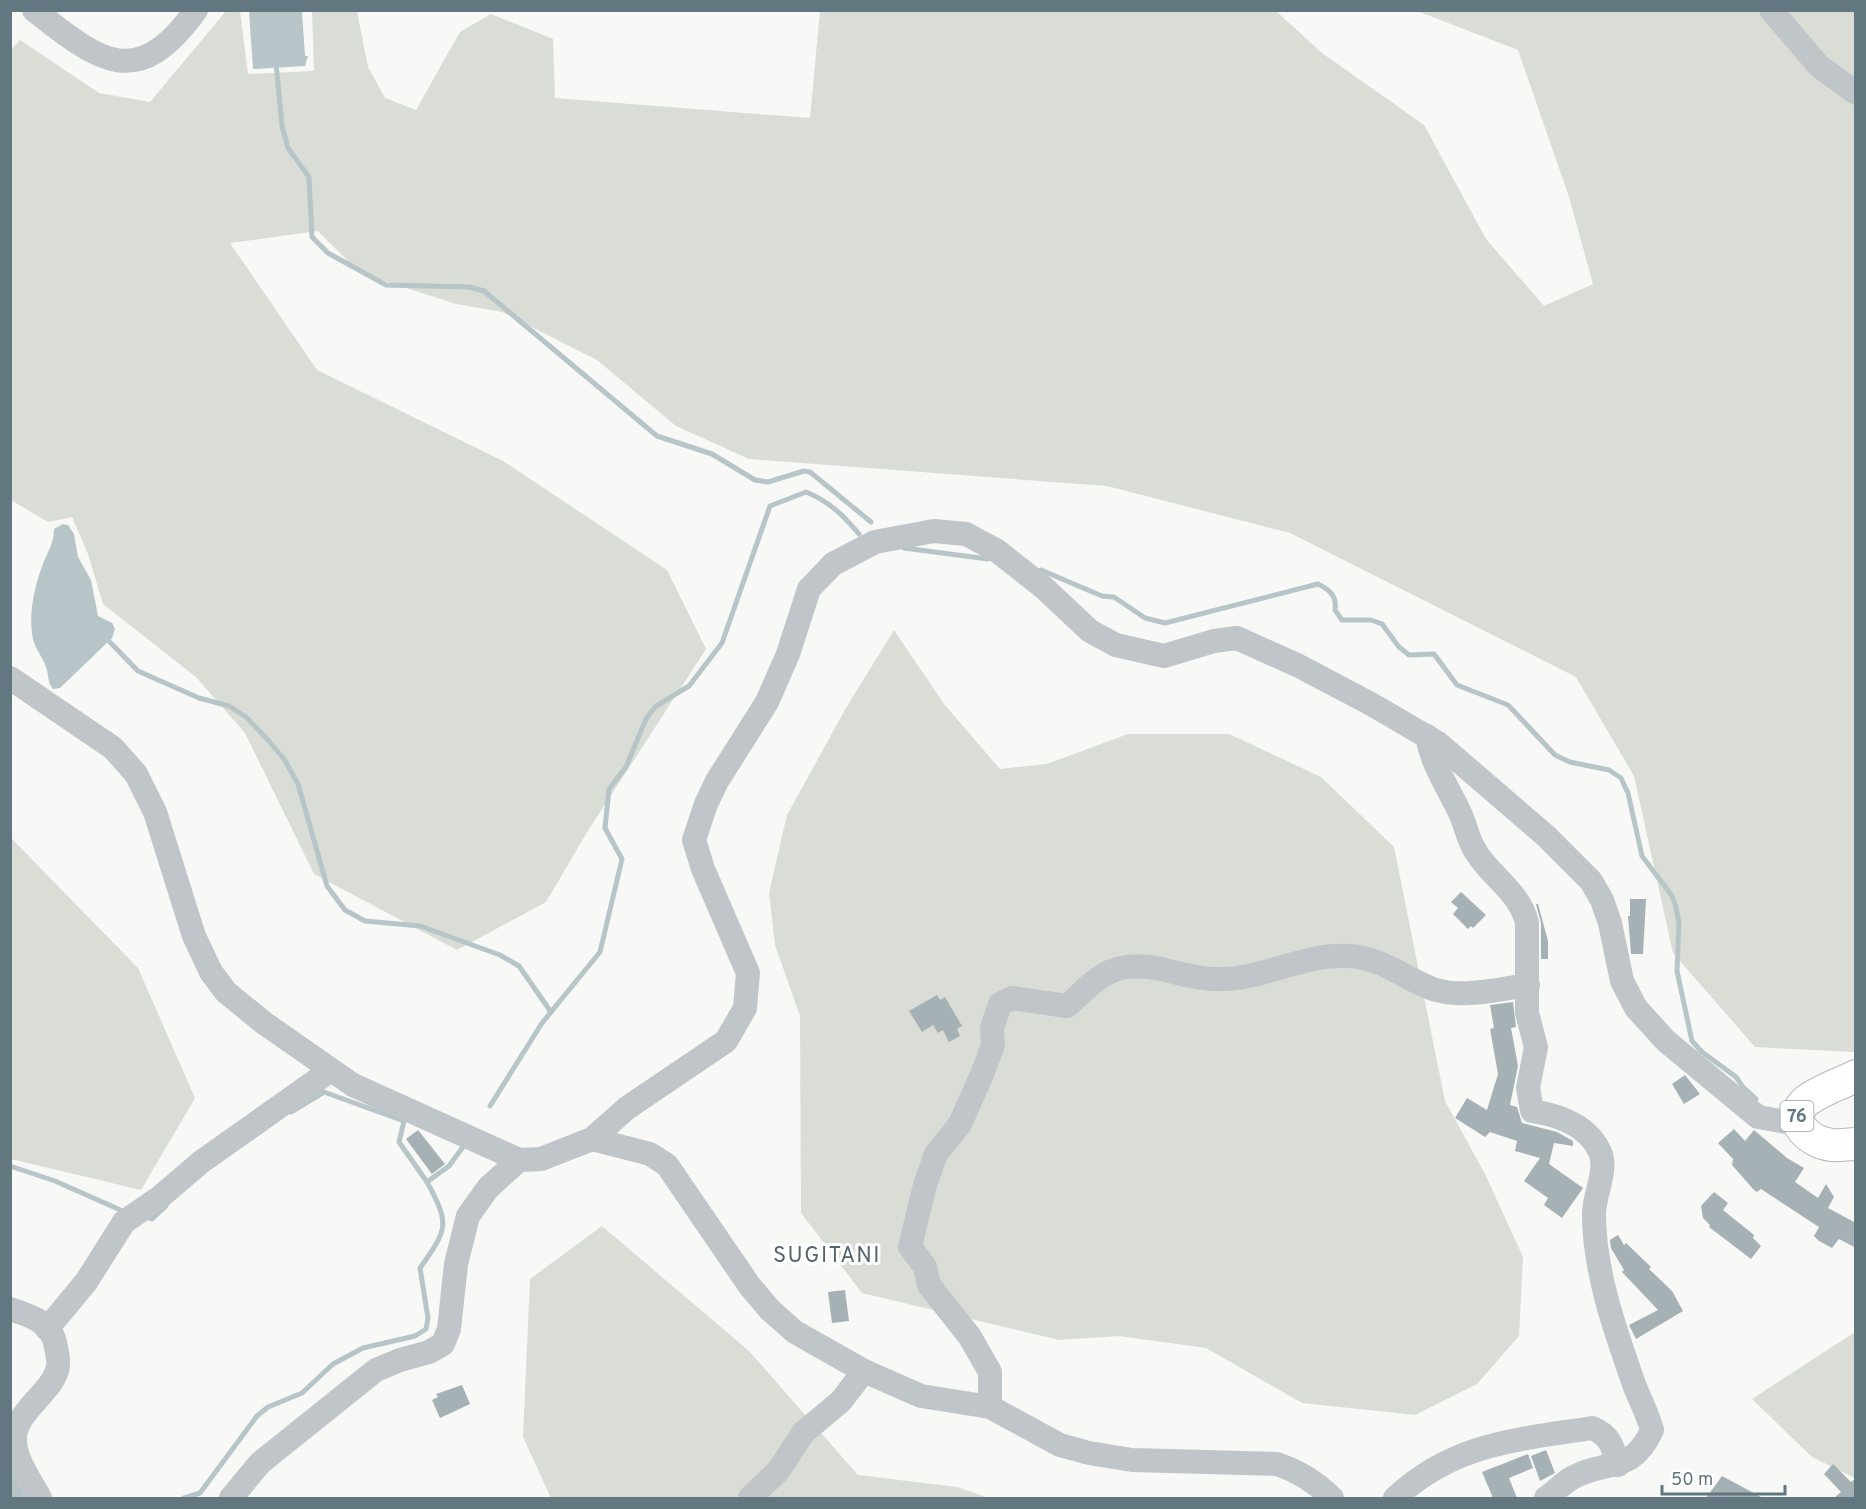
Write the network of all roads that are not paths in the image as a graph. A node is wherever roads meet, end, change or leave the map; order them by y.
1 (34, 10) edge
2 (196, 10) edge
3 (1771, 10) edge
4 (1856, 93) edge
5 (10, 678) edge
6 (1427, 736) junction
7 (1528, 985) junction
8 (331, 1070) junction
9 (1856, 1076) edge
10 (1798, 1124) junction
11 (592, 1139) junction
12 (1856, 1144) edge
13 (519, 1160) junction
14 (10, 1309) edge
15 (47, 1329) junction
16 (864, 1371) junction
17 (990, 1407) junction
18 (1618, 1465) junction
19 (40, 1498) edge
20 (231, 1498) edge
21 (750, 1498) edge
22 (1332, 1498) edge
23 (1395, 1498) edge
24 (1546, 1498) edge

1 - 2 street
3 - 4 street
5 - 8 street
6 - 7 street
6 - 10 street
6 - 11 street
7 - 17 street
7 - 18 street
8 - 13 street
8 - 15 street
9 - 10 main road, 76
10 - 12 main road, 76
11 - 13 street
11 - 16 street
13 - 20 street
14 - 15 street
15 - 19 street
16 - 17 street
16 - 21 street
17 - 22 street
18 - 23 street
18 - 24 street

